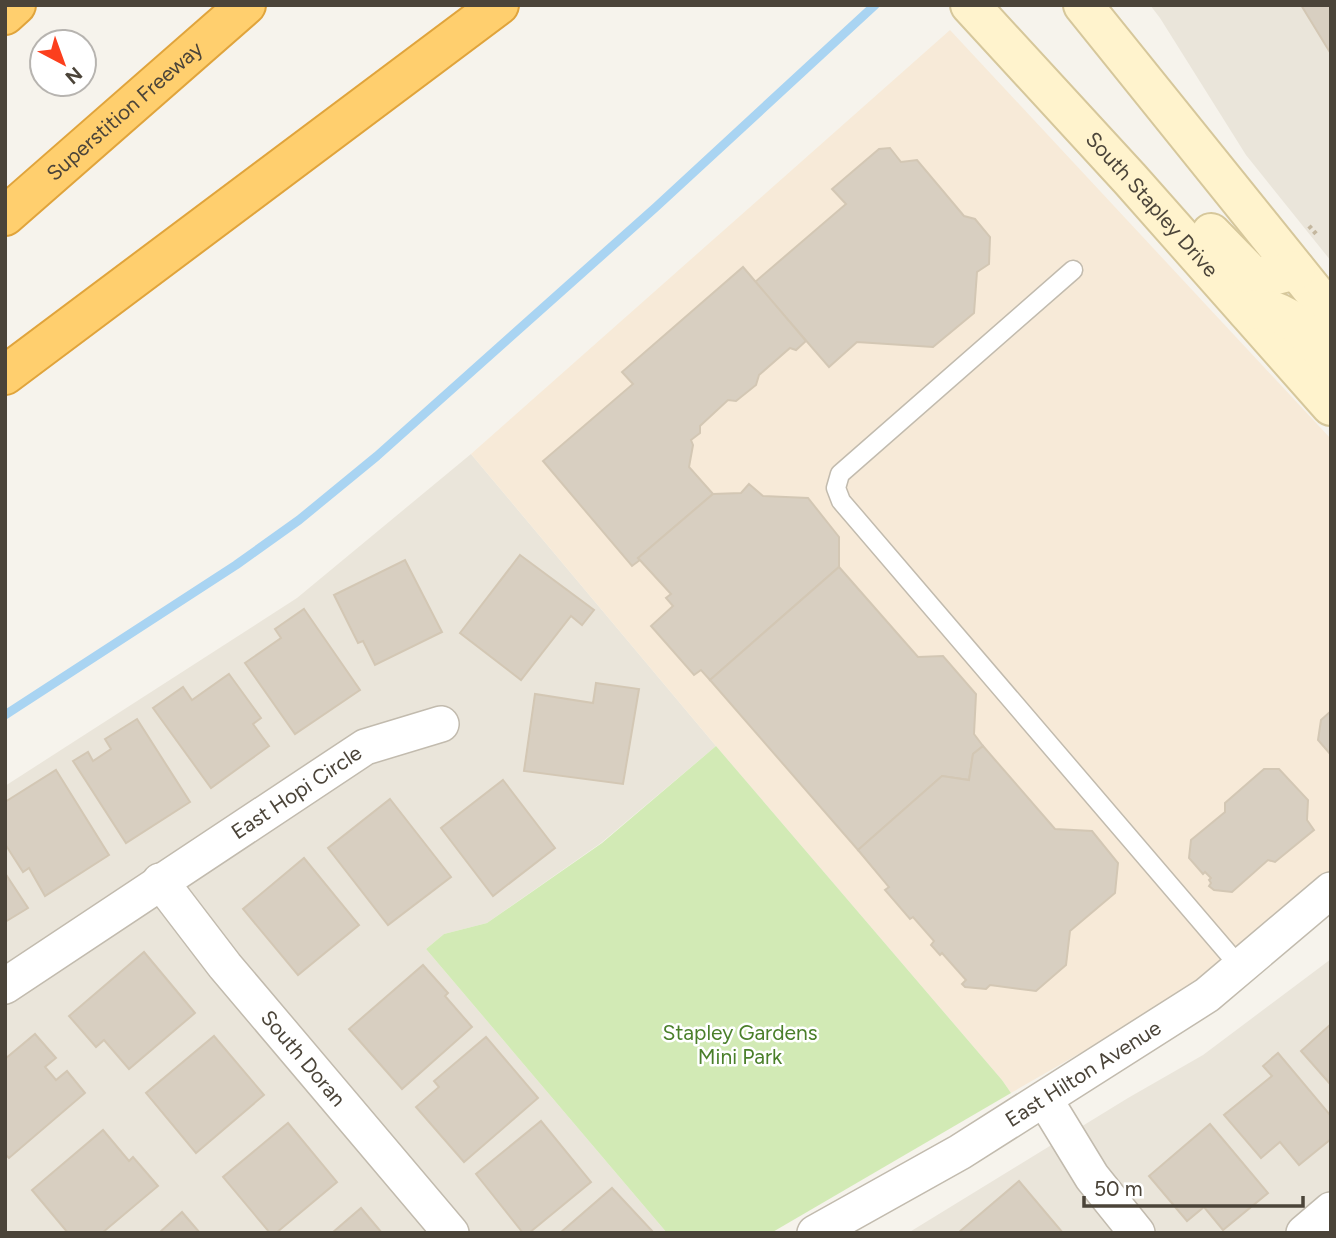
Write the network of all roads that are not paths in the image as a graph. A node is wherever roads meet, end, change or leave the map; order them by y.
1 (16, 5) edge
2 (246, 5) edge
3 (499, 5) edge
4 (970, 5) edge
5 (1083, 5) edge
6 (5, 15) edge
7 (1129, 179) junction
8 (5, 216) edge
9 (1073, 270) dead end
10 (1296, 270) junction
11 (1247, 311) junction
12 (1331, 313) edge
13 (1331, 362) edge
14 (5, 375) edge
15 (1331, 406) edge
16 (441, 724) dead end
17 (160, 881) junction
18 (1331, 890) edge
19 (1240, 967) junction
20 (5, 986) edge
21 (1045, 1100) junction
22 (1331, 1210) edge
23 (451, 1233) edge
24 (815, 1233) edge
25 (1137, 1233) edge
26 (1304, 1233) edge

1 - 6 highway
2 - 8 highway, Superstition Freeway
3 - 14 highway
4 - 7 main road, South Stapley Drive
5 - 10 main road
7 - 10 main road
7 - 11 main road, South Stapley Drive
9 - 19 lane
10 - 12 main road
11 - 13 main road
11 - 15 main road, South Stapley Drive
16 - 17 street, East Hopi Circle
17 - 20 street, East Hopi Circle
17 - 23 street, South Doran
18 - 19 street, East Hilton Avenue
19 - 21 street, East Hilton Avenue
21 - 24 street, East Hilton Avenue
21 - 25 street
22 - 26 street

